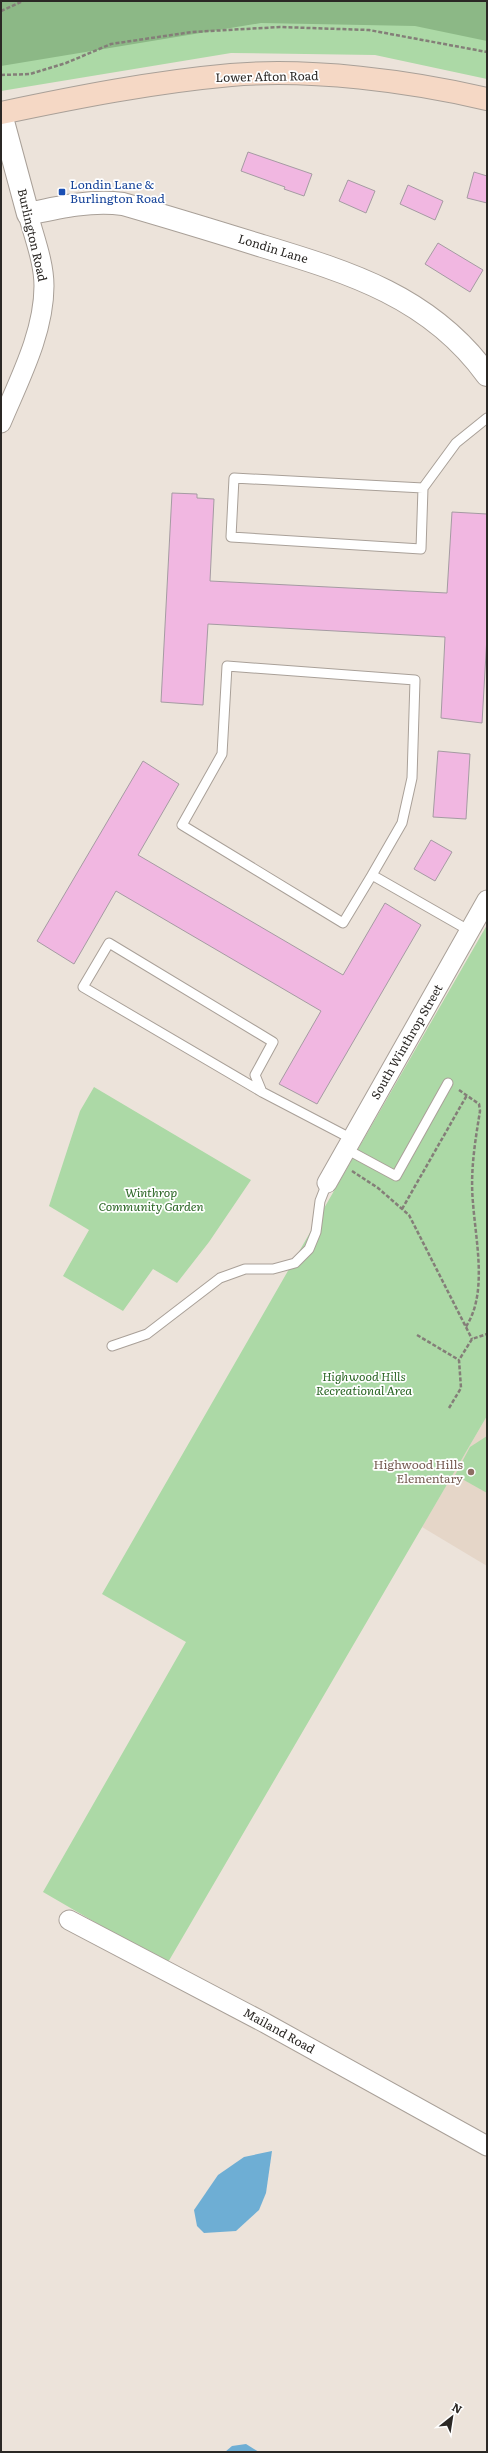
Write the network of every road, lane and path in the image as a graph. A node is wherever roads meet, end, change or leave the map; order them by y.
1 (23, 1) edge
2 (1, 11) edge
3 (487, 52) edge
4 (1, 75) edge
5 (487, 99) edge
6 (1, 114) edge
7 (28, 214) junction
8 (487, 375) edge
9 (487, 418) edge
10 (1, 423) edge
11 (424, 488) junction
12 (372, 875) junction
13 (487, 900) edge
14 (470, 931) junction
15 (448, 1083) joint
16 (262, 1092) junction
17 (467, 1095) junction
18 (346, 1150) junction
19 (327, 1183) joint
20 (402, 1209) junction
21 (484, 1270) dead end
22 (479, 1307) dead end
23 (465, 1328) junction
24 (487, 1334) edge
25 (417, 1335) dead end
26 (472, 1339) junction
27 (112, 1346) dead end
28 (459, 1360) junction
29 (449, 1408) dead end
30 (68, 1920) dead end
31 (487, 2146) edge

1 - 2 path
3 - 4 path
5 - 6 main road, Lower Afton Road
6 - 7 street, Burlington Road
7 - 8 street, Londin Lane
7 - 10 street, Burlington Road
9 - 11 lane
11 - 11 lane
12 - 12 lane
12 - 14 lane
13 - 14 street, South Winthrop Street
14 - 18 street, South Winthrop Street
15 - 17 path
15 - 18 lane
16 - 16 lane
16 - 18 lane
17 - 20 path
17 - 21 path
18 - 19 street, South Winthrop Street
18 - 20 path
19 - 27 lane
20 - 23 path
22 - 23 path
23 - 26 path
24 - 26 path
25 - 28 path
26 - 28 path
28 - 29 path
30 - 31 street, Mailand Road

